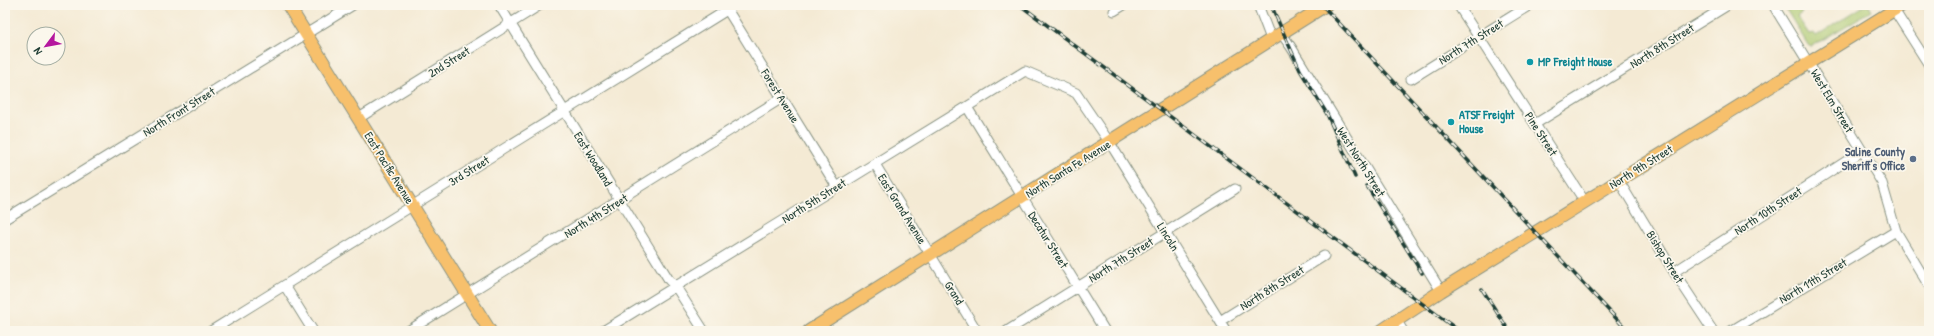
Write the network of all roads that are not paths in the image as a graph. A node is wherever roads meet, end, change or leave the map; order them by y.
1 (288, 5) edge
2 (353, 5) edge
3 (498, 5) edge
4 (540, 5) edge
5 (1124, 5) edge
6 (1258, 5) edge
7 (1326, 5) edge
8 (1458, 5) edge
9 (1530, 5) edge
10 (1728, 5) edge
11 (1773, 5) edge
12 (1898, 7) edge
13 (726, 8) edge
14 (1114, 11) dead end
15 (510, 24) junction
16 (306, 34) junction
17 (1276, 36) junction
18 (1478, 37) junction
19 (1808, 62) junction
20 (1929, 65) edge
21 (1025, 71) joint
22 (1411, 79) dead end
23 (782, 98) junction
24 (967, 107) junction
25 (564, 112) junction
26 (359, 118) junction
27 (1535, 124) junction
28 (1110, 143) junction
29 (1862, 151) junction
30 (875, 164) junction
31 (1619, 181) junction
32 (836, 187) junction
33 (1235, 189) dead end
34 (1022, 197) junction
35 (619, 201) junction
36 (1585, 202) junction
37 (413, 206) junction
38 (5, 219) edge
39 (1896, 231) junction
40 (1165, 232) junction
41 (930, 255) junction
42 (1324, 256) dead end
43 (1674, 272) junction
44 (285, 286) junction
45 (1929, 286) edge
46 (676, 287) junction
47 (1078, 287) junction
48 (1441, 291) junction
49 (468, 294) junction
50 (1220, 320) junction
51 (1400, 326) edge
52 (211, 331) edge
53 (313, 331) edge
54 (408, 331) edge
55 (490, 331) edge
56 (602, 331) edge
57 (704, 331) edge
58 (809, 331) edge
59 (977, 331) edge
60 (1007, 331) edge
61 (1105, 331) edge
62 (1226, 331) edge
63 (1381, 331) edge
64 (1713, 331) edge
65 (1731, 331) edge

1 - 16 main road, East Pacific Avenue
2 - 16 street, North Front Street
3 - 15 street, East Woodland
4 - 15 street, 2nd Street
5 - 14 street
6 - 17 street, West North Street
7 - 17 main road, North Santa Fe Avenue
8 - 18 street, Pine Street
9 - 18 street, North 7th Street
10 - 27 street, North 8th Street
11 - 19 street, West Elm Street
12 - 19 main road, North 9th Street
12 - 20 street
13 - 23 street, Forest Avenue
13 - 25 street, 3rd Street
15 - 25 street, East Woodland
15 - 26 street, 2nd Street
16 - 26 main road, East Pacific Avenue
16 - 38 street, North Front Street
17 - 28 main road, North Santa Fe Avenue
17 - 48 street, West North Street
18 - 22 street, North 7th Street
18 - 27 street, Pine Street
19 - 29 street, West Elm Street
19 - 31 main road, North 9th Street
21 - 24 street, North 5th Street
21 - 28 street, Lincoln
23 - 32 street, Forest Avenue
23 - 35 street, North 4th Street
24 - 30 street, North 5th Street
24 - 34 street, Decatur Street
25 - 35 street, East Woodland
25 - 37 street, 3rd Street
26 - 37 main road, East Pacific Avenue
27 - 36 street, Pine Street
28 - 34 main road, North Santa Fe Avenue
28 - 40 street, Lincoln
29 - 39 street, West Elm Street
29 - 43 street, North 10th Street
30 - 32 street, North 5th Street
30 - 41 street, East Grand Avenue
31 - 36 main road, North 9th Street
31 - 43 street, Bishop Street
32 - 46 street, North 5th Street
33 - 40 street, North 7th Street
34 - 41 main road, North Santa Fe Avenue
34 - 47 street, Decatur Street
35 - 46 street, East Woodland
35 - 49 street, North 4th Street
36 - 48 main road, North 9th Street
37 - 44 street, 3rd Street
37 - 49 main road, East Pacific Avenue
39 - 45 street, West Elm Street
39 - 65 street, North 11th Street
40 - 47 street, North 7th Street
40 - 50 street, Lincoln
41 - 58 main road, North Santa Fe Avenue
41 - 59 street, Grand
42 - 50 street, North 8th Street
43 - 64 street, Bishop Street
44 - 52 street, 3rd Street
44 - 53 street
46 - 56 street, North 5th Street
46 - 57 street, East Woodland
47 - 60 street, North 7th Street
47 - 61 street, Decatur Street
48 - 51 main road, North 9th Street
49 - 54 street, North 4th Street
49 - 55 main road, East Pacific Avenue
50 - 62 street, Lincoln
51 - 63 main road, North 9th Street

